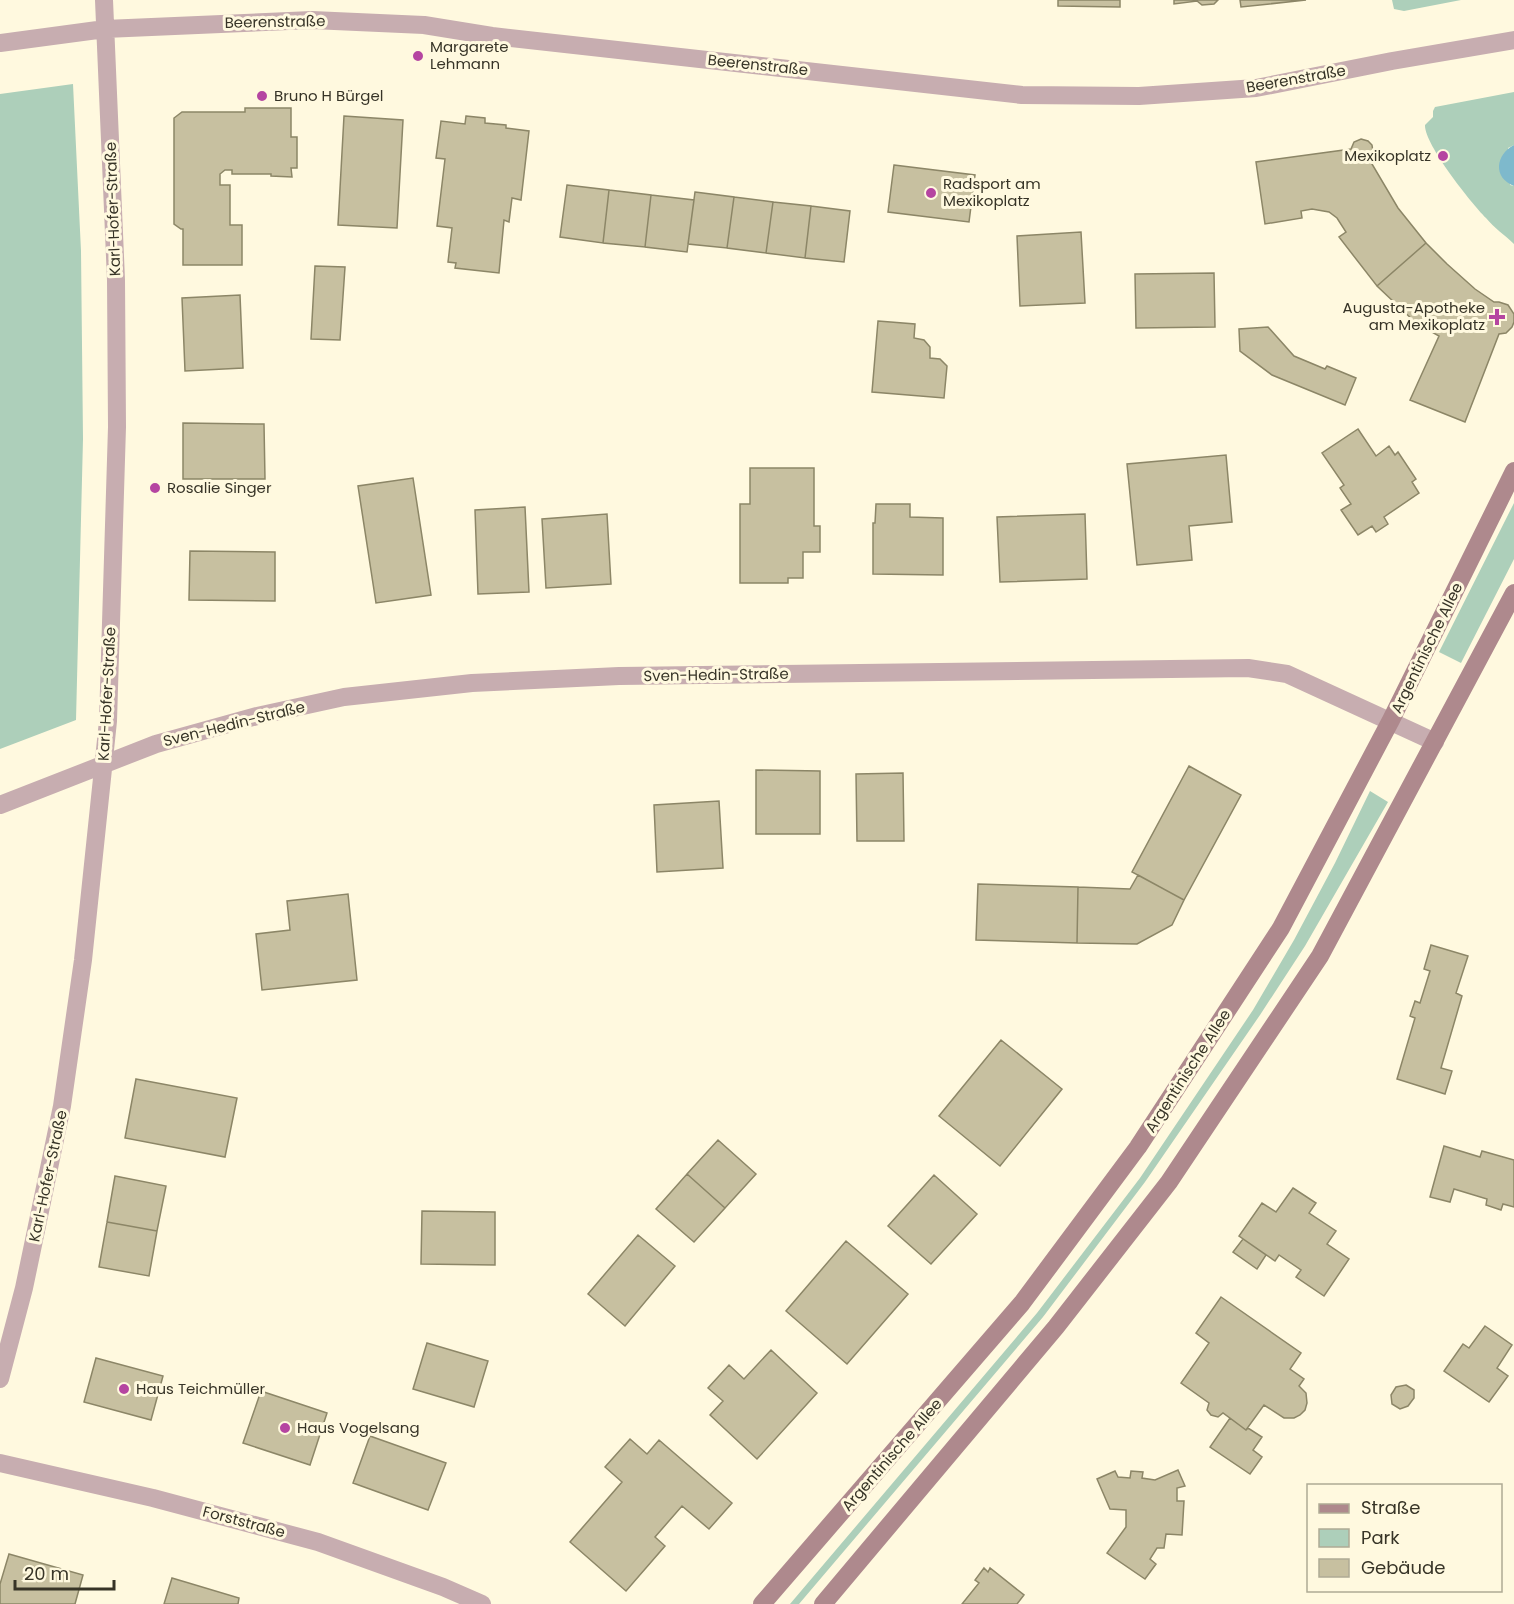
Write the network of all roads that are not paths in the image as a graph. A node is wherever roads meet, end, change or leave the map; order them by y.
1 (104, 0) edge
2 (105, 29) junction
3 (1514, 40) edge
4 (0, 43) edge
5 (1514, 471) edge
6 (1514, 593) edge
7 (1391, 720) junction
8 (1435, 742) junction
9 (104, 763) junction
10 (0, 805) edge
11 (0, 1379) edge
12 (0, 1463) edge
13 (482, 1604) edge
14 (762, 1604) edge
15 (823, 1604) edge

1 - 2 street, Karl-Hofer-Straße
2 - 3 street, Beerenstraße
2 - 4 street, Beerenstraße
2 - 9 street, Karl-Hofer-Straße
5 - 7 main road, Argentinische Allee
6 - 8 main road
7 - 8 street, Sven-Hedin-Straße
7 - 9 street, Sven-Hedin-Straße
7 - 14 main road, Argentinische Allee
8 - 15 main road
9 - 10 street, Sven-Hedin-Straße
9 - 11 street, Karl-Hofer-Straße
12 - 13 street, Forststraße

